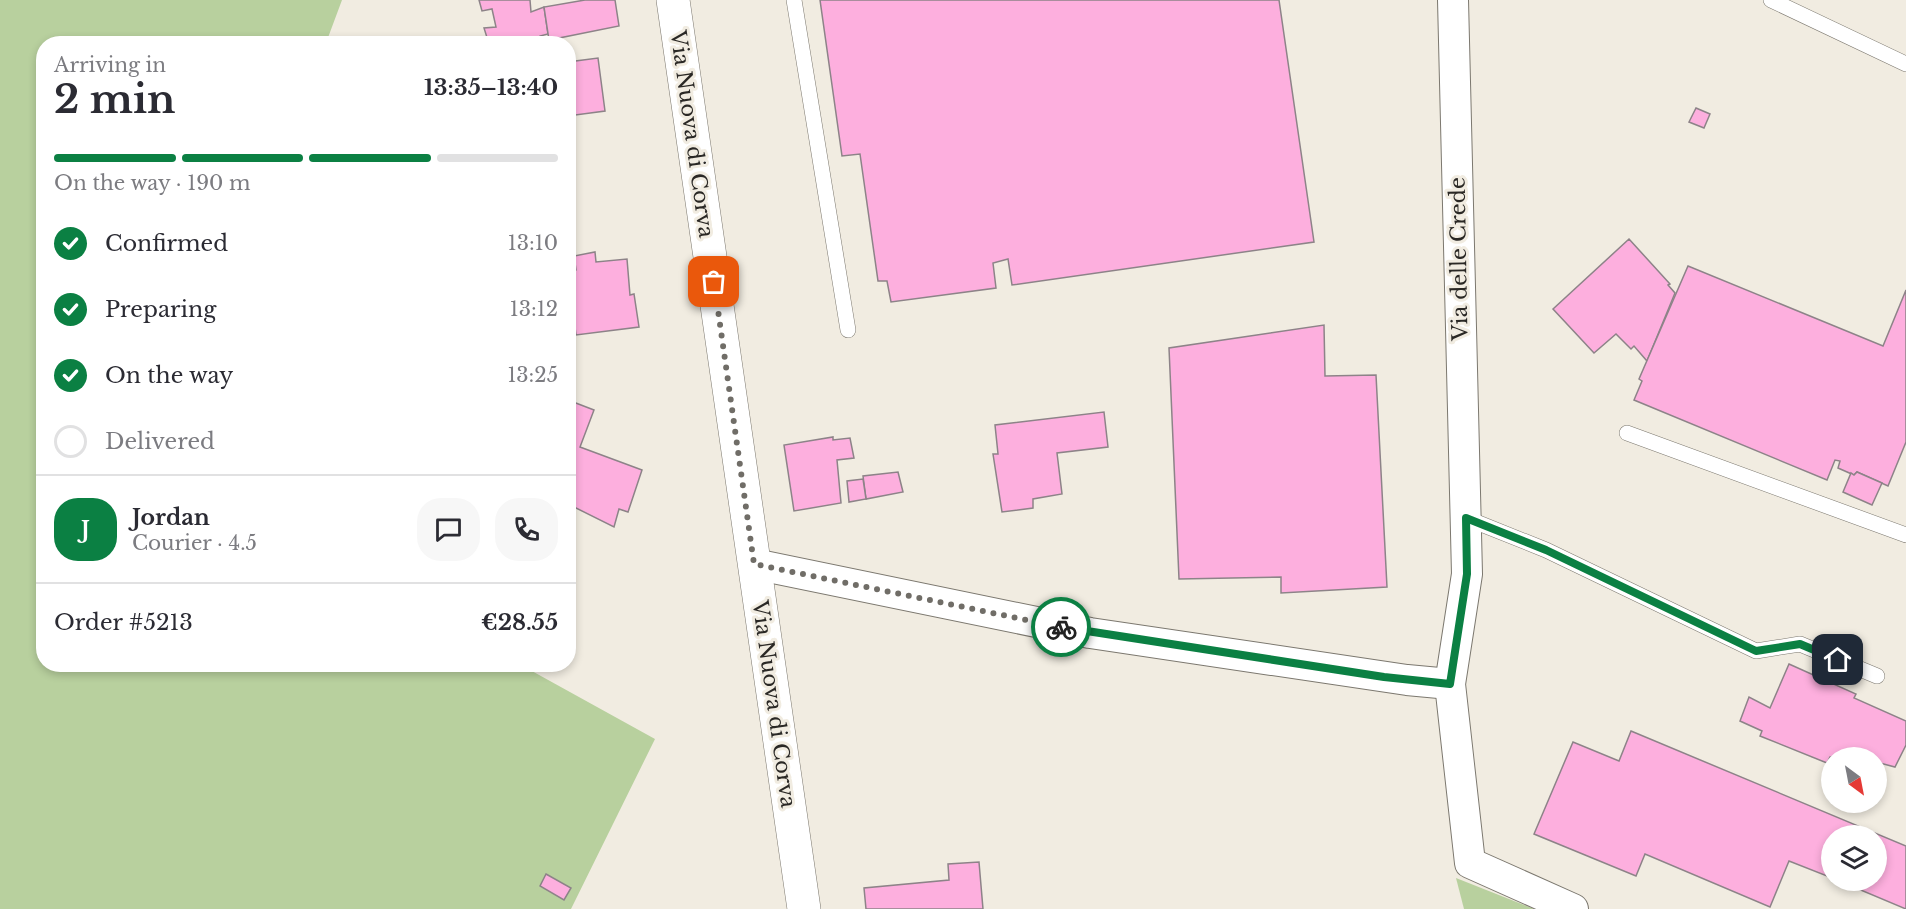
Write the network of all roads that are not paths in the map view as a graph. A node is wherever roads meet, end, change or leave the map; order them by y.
1 (673, 0) edge
2 (794, 0) edge
3 (1453, 0) edge
4 (1771, 0) edge
5 (1906, 64) edge
6 (848, 330) dead end
7 (1627, 433) dead end
8 (1466, 518) junction
9 (1906, 534) edge
10 (754, 564) junction
11 (1877, 676) dead end
12 (1450, 684) junction
13 (804, 909) edge
14 (1573, 909) edge

1 - 10 main road, Via Nuova di Corva
2 - 6 lane
3 - 8 street, Via delle Crede
4 - 5 lane
7 - 9 lane
8 - 11 lane
8 - 12 street, Via delle Crede
10 - 12 street
10 - 13 main road, Via Nuova di Corva
12 - 14 street, Via delle Crede

